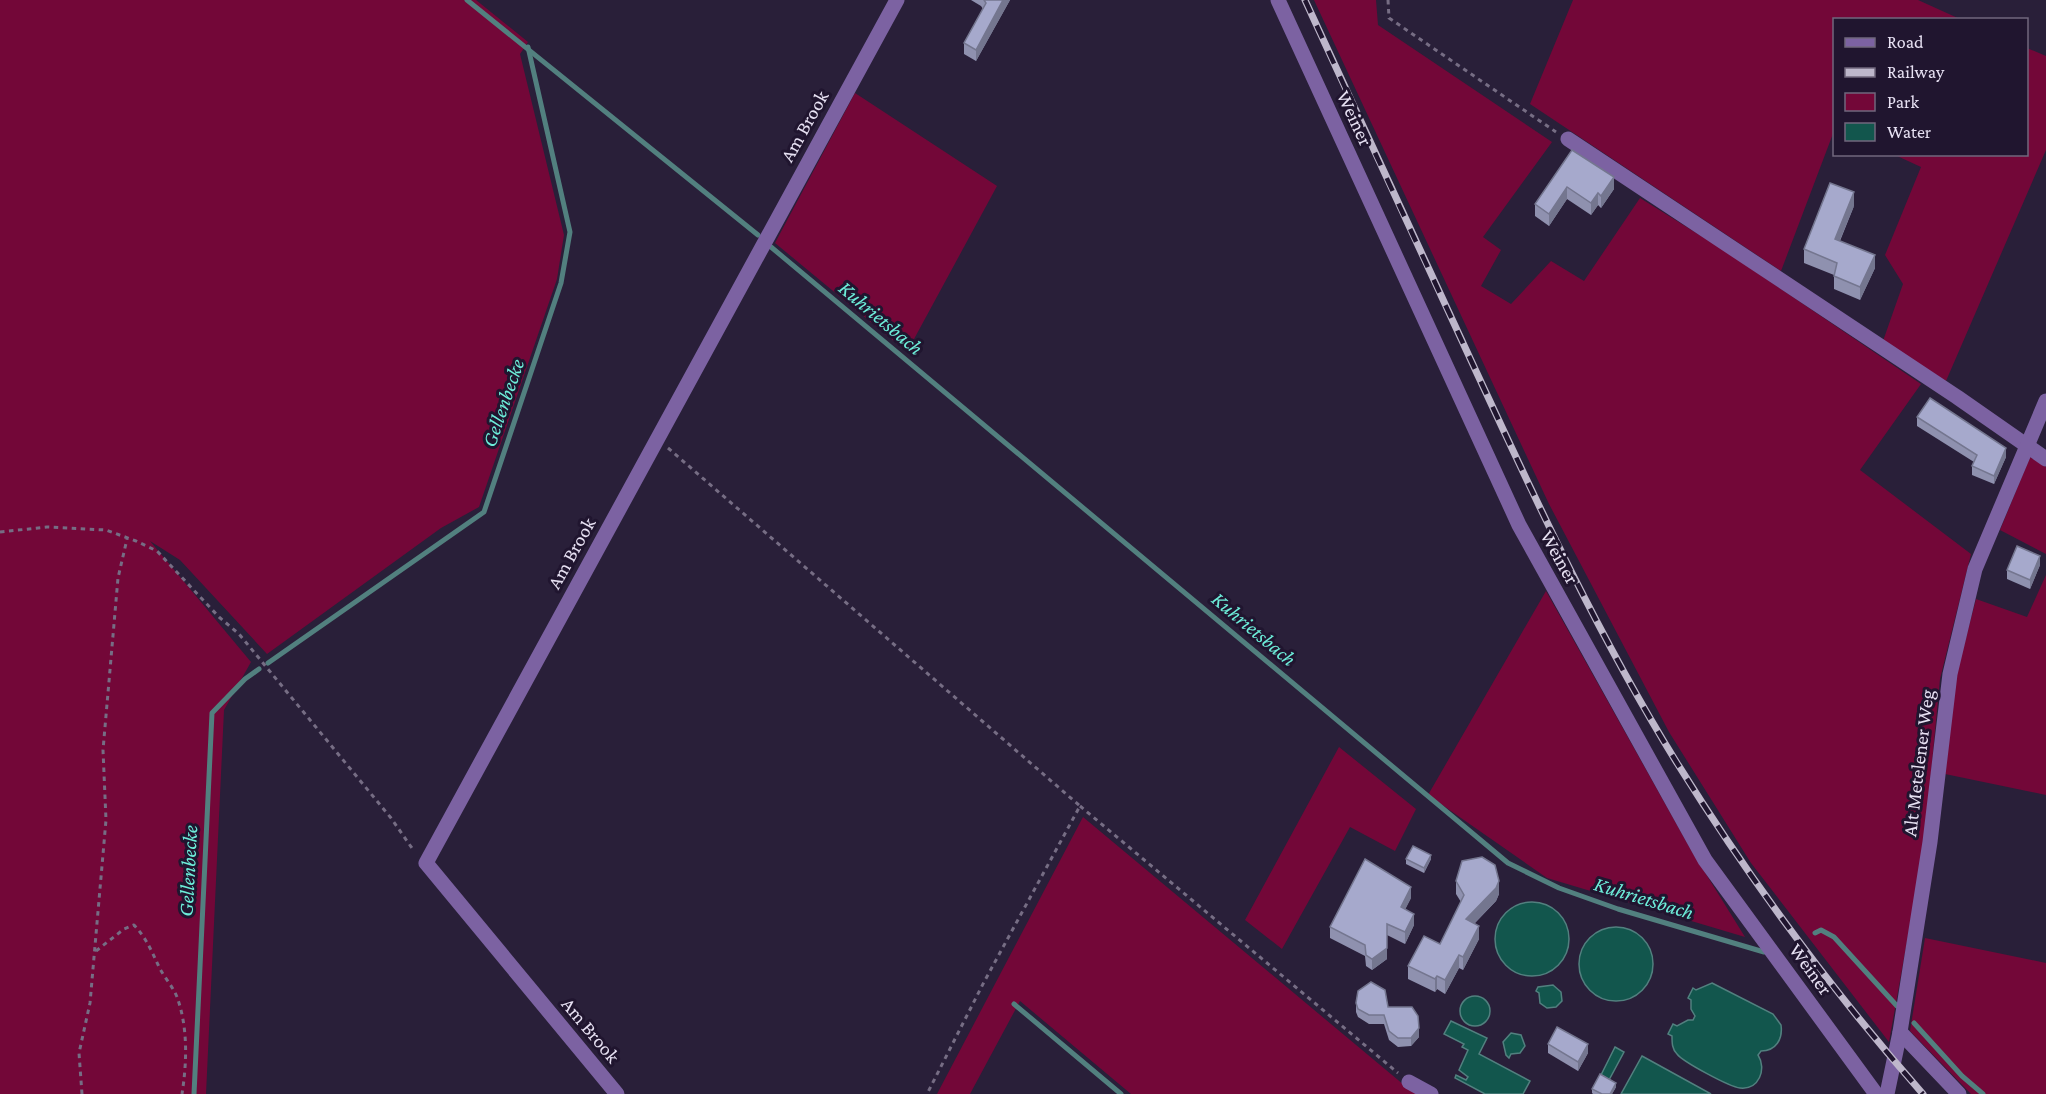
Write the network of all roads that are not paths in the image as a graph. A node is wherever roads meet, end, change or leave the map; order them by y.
1 (897, 0) edge
2 (1278, 0) edge
3 (1568, 139) road end
4 (2046, 401) edge
5 (2026, 445) junction
6 (2046, 459) edge
7 (1900, 1032) junction
8 (1409, 1082) road end
9 (617, 1094) edge
10 (1431, 1094) edge
11 (1876, 1094) edge
12 (1887, 1094) edge
13 (1959, 1094) edge

1 - 9 street, Am Brook
2 - 11 street, Weiner
3 - 5 street
4 - 5 street, Alt Metelener Weg
5 - 6 street
5 - 7 street, Alt Metelener Weg
7 - 12 street, Alt Metelener Weg
7 - 13 street
8 - 10 street

